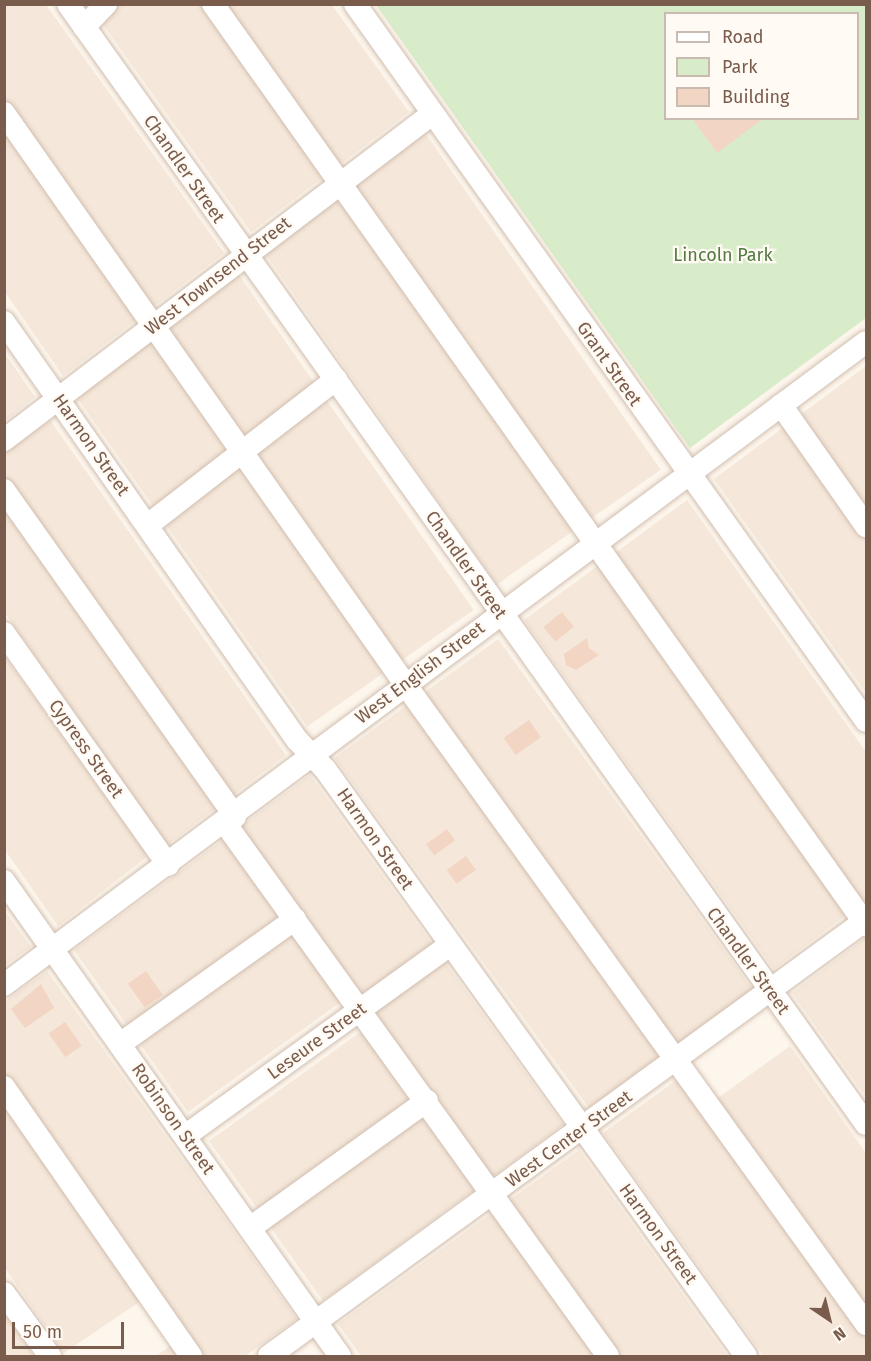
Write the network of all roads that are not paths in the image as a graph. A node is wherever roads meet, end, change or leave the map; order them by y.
1 (68, 4) edge
2 (106, 4) edge
3 (213, 4) edge
4 (355, 4) edge
5 (84, 27) junction
6 (4, 113) edge
7 (432, 114) junction
8 (342, 181) junction
9 (245, 255) junction
10 (4, 322) edge
11 (156, 324) junction
12 (867, 342) edge
13 (336, 379) junction
14 (58, 399) junction
15 (781, 405) junction
16 (4, 440) edge
17 (243, 452) junction
18 (687, 474) junction
19 (4, 490) edge
20 (148, 525) junction
21 (867, 526) edge
22 (595, 543) junction
23 (500, 614) junction
24 (4, 633) edge
25 (405, 684) junction
26 (867, 721) edge
27 (311, 755) junction
28 (230, 819) junction
29 (168, 865) junction
30 (4, 881) edge
31 (295, 919) junction
32 (866, 922) edge
33 (450, 945) junction
34 (53, 951) junction
35 (4, 985) edge
36 (771, 992) junction
37 (360, 1011) junction
38 (120, 1044) junction
39 (676, 1062) junction
40 (4, 1086) edge
41 (427, 1101) junction
42 (867, 1124) edge
43 (583, 1130) junction
44 (185, 1136) junction
45 (493, 1194) junction
46 (250, 1228) junction
47 (4, 1293) edge
48 (316, 1323) junction
49 (867, 1324) edge
50 (50, 1356) edge
51 (191, 1356) edge
52 (269, 1356) edge
53 (340, 1356) edge
54 (608, 1356) edge
55 (746, 1356) edge

1 - 5 street, Chandler Street
2 - 5 street
3 - 8 street
4 - 7 street, Grant Street
5 - 9 street, Chandler Street
6 - 11 street
7 - 8 street, West Townsend Street
7 - 18 street, Grant Street
8 - 9 street, West Townsend Street
8 - 22 street
9 - 11 street, West Townsend Street
9 - 13 street, Chandler Street
10 - 14 street, Harmon Street
11 - 14 street, West Townsend Street
11 - 17 street
12 - 15 street, West English Street
13 - 17 street
13 - 23 street, Chandler Street
14 - 16 street, West Townsend Street
14 - 20 street, Harmon Street
15 - 18 street, West English Street
15 - 21 street
17 - 20 street
17 - 25 street
18 - 22 street, West English Street
18 - 26 street, Grant Street
19 - 28 street
20 - 27 street, Harmon Street
22 - 23 street, West English Street
22 - 32 street
23 - 25 street, West English Street
23 - 36 street, Chandler Street
24 - 29 street, Cypress Street
25 - 27 street, West English Street
25 - 39 street
27 - 28 street, West English Street
27 - 33 street, Harmon Street
28 - 29 street, West English Street
28 - 31 street
29 - 34 street, West English Street
30 - 34 street, Robinson Street
31 - 37 street
31 - 38 street
32 - 36 street, West Center Street
33 - 37 street, Leseure Street
33 - 43 street, Harmon Street
34 - 35 street, West English Street
34 - 38 street, Robinson Street
36 - 39 street, West Center Street
36 - 42 street, Chandler Street
37 - 41 street
37 - 44 street, Leseure Street
38 - 44 street, Robinson Street
39 - 43 street, West Center Street
39 - 49 street
40 - 51 street
41 - 45 street
41 - 46 street
43 - 45 street, West Center Street
43 - 55 street, Harmon Street
44 - 46 street, Robinson Street
45 - 48 street, West Center Street
45 - 54 street
46 - 48 street, Robinson Street
47 - 50 street
48 - 52 street, West Center Street
48 - 53 street, Robinson Street

